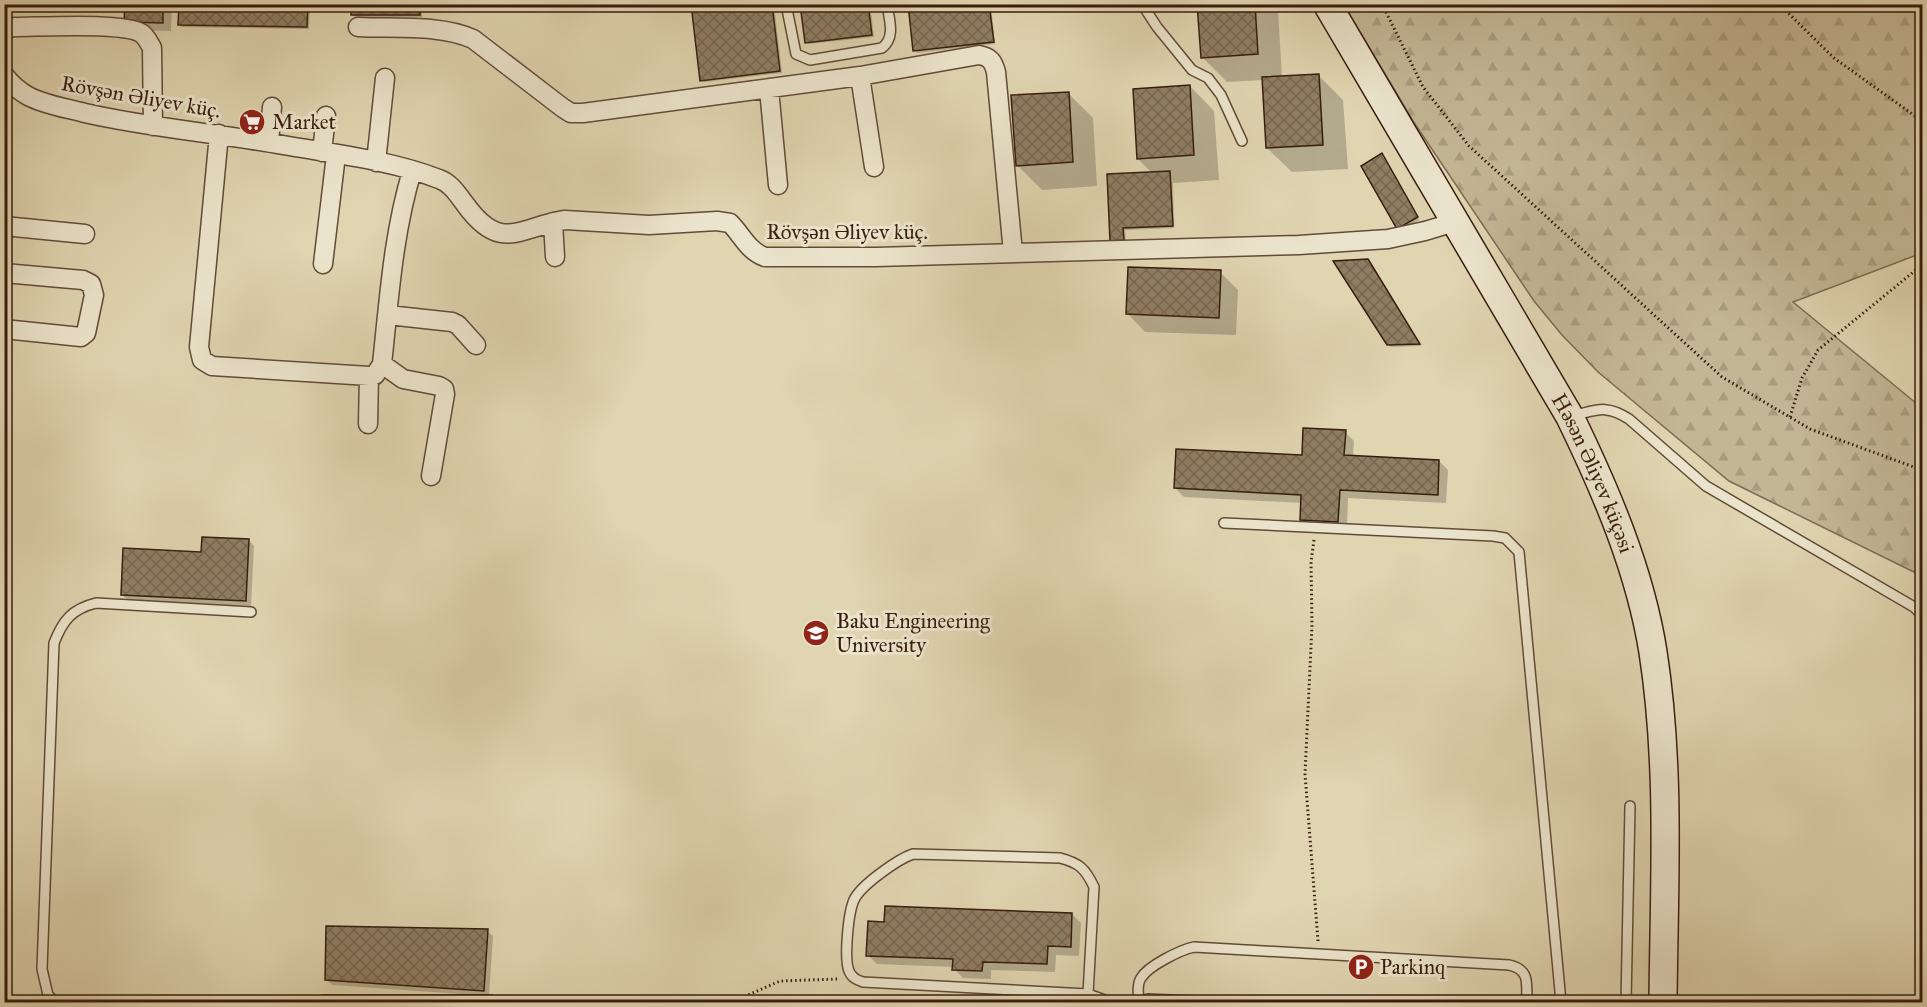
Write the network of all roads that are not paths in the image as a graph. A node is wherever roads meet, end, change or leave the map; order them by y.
1 (786, 4) edge
2 (887, 4) edge
3 (1142, 4) edge
4 (1327, 4) edge
5 (358, 27) dead end
6 (4, 30) edge
7 (4, 75) edge
8 (860, 76) junction
9 (385, 78) dead end
10 (769, 89) junction
11 (272, 107) dead end
12 (326, 116) dead end
13 (153, 126) junction
14 (219, 134) junction
15 (1242, 141) dead end
16 (269, 142) junction
17 (329, 153) junction
18 (376, 162) junction
19 (874, 167) dead end
20 (412, 171) junction
21 (778, 185) dead end
22 (553, 222) junction
23 (1455, 222) junction
24 (4, 226) edge
25 (85, 234) dead end
26 (1013, 253) junction
27 (555, 257) dead end
28 (323, 264) dead end
29 (4, 273) edge
30 (388, 315) junction
31 (4, 329) edge
32 (476, 345) dead end
33 (375, 370) junction
34 (1570, 417) junction
35 (368, 424) dead end
36 (431, 476) dead end
37 (1224, 523) dead end
38 (251, 612) dead end
39 (1923, 615) edge
40 (1630, 806) dead end
41 (1088, 994) junction
42 (322, 1000) dead end
43 (491, 1000) road end
44 (387, 1001) edge
45 (55, 1002) edge
46 (1110, 1002) edge
47 (1137, 1002) edge
48 (1214, 1002) edge
49 (1527, 1002) edge
50 (1561, 1002) edge
51 (1626, 1002) edge
52 (1663, 1002) edge

1 - 2 lane
3 - 15 lane
4 - 23 main road, Həsən Əliyev küçəsi
5 - 10 street
6 - 13 street
7 - 13 street, Rövşən Əliyev küç.
8 - 10 street
8 - 19 street
8 - 26 street
9 - 18 street
10 - 21 street
11 - 16 street
12 - 17 street
13 - 14 street, Rövşən Əliyev küç.
14 - 16 street, Rövşən Əliyev küç.
14 - 33 street
16 - 17 street, Rövşən Əliyev küç.
17 - 18 street, Rövşən Əliyev küç.
17 - 28 street
18 - 20 street, Rövşən Əliyev küç.
20 - 22 street, Rövşən Əliyev küç.
20 - 30 street
22 - 26 street, Rövşən Əliyev küç.
22 - 27 street
23 - 26 street, Rövşən Əliyev küç.
23 - 34 main road, Həsən Əliyev küçəsi
24 - 25 street
29 - 31 street
30 - 32 street
30 - 33 street
33 - 35 street
33 - 36 street
34 - 39 lane
34 - 52 main road, Həsən Əliyev küçəsi
37 - 50 lane
38 - 45 lane
40 - 51 lane
41 - 41 lane
41 - 46 lane
42 - 44 lane
43 - 44 lane
47 - 48 lane
47 - 49 lane

